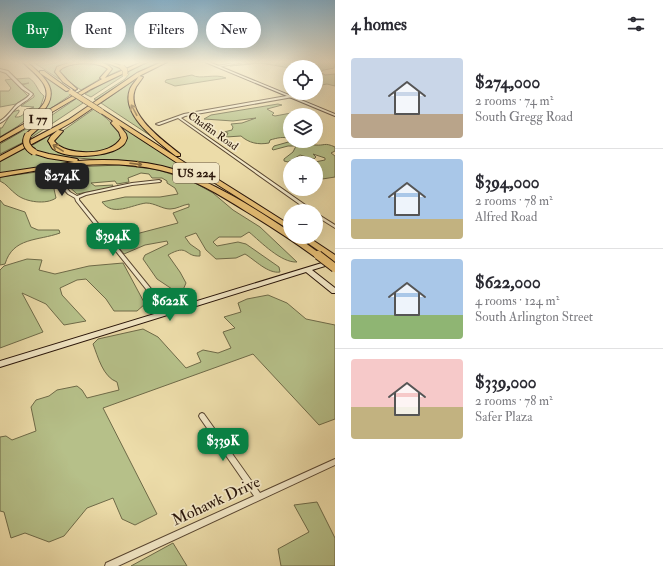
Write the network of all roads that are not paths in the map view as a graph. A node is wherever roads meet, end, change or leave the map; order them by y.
1 (25, 88) edge
2 (49, 88) edge
3 (70, 88) edge
4 (88, 88) edge
5 (108, 88) edge
6 (119, 88) edge
7 (133, 88) edge
8 (273, 88) edge
9 (73, 90) joint
10 (283, 92) edge
11 (73, 98) junction
12 (283, 98) edge
13 (301, 100) edge
14 (103, 110) junction
15 (335, 115) edge
16 (179, 117) junction
17 (70, 121) junction
18 (1, 123) edge
19 (158, 124) dead end
20 (14, 133) junction
21 (0, 140) edge
22 (31, 143) junction
23 (181, 157) junction
24 (0, 159) edge
25 (116, 162) junction
26 (0, 175) edge
27 (159, 181) dead end
28 (60, 183) dead end
29 (77, 197) junction
30 (302, 204) edge
31 (323, 219) edge
32 (283, 223) edge
33 (335, 227) edge
34 (278, 228) junction
35 (283, 231) edge
36 (302, 244) edge
37 (314, 244) edge
38 (335, 260) edge
39 (335, 268) edge
40 (308, 270) junction
41 (335, 291) edge
42 (167, 312) junction
43 (0, 364) edge
44 (202, 416) dead end
45 (335, 462) edge
46 (259, 497) junction
47 (110, 566) edge

1 - 18 street
2 - 20 highway
3 - 9 highway
4 - 11 highway, I 77
5 - 22 highway, bridge
6 - 17 highway, I 77
23 -> 7 highway
8 - 10 main road
9 - 14 highway, bridge
11 - 20 highway, I 77
11 - 25 highway, bridge
12 - 16 street, Chaffin Road
13 - 15 main road
14 -> 17 highway
14 - 23 highway, US 224
14 - 34 highway, US 224
16 - 19 street
16 - 30 street, Chaffin Road
17 - 22 highway, I 77
20 - 21 highway, I 77
22 - 24 highway, I 77
23 - 32 highway, US 224
25 - 26 highway
25 -> 34 highway
27 - 29 street
28 - 29 street
29 - 42 street
31 - 33 street
34 - 35 highway, US 224
36 - 39 highway, US 224, bridge
37 - 38 highway
38 - 40 main road
40 - 41 main road
40 - 42 main road
42 - 43 main road
44 - 46 street
45 - 46 street, Mohawk Drive
46 - 47 street, Mohawk Drive

